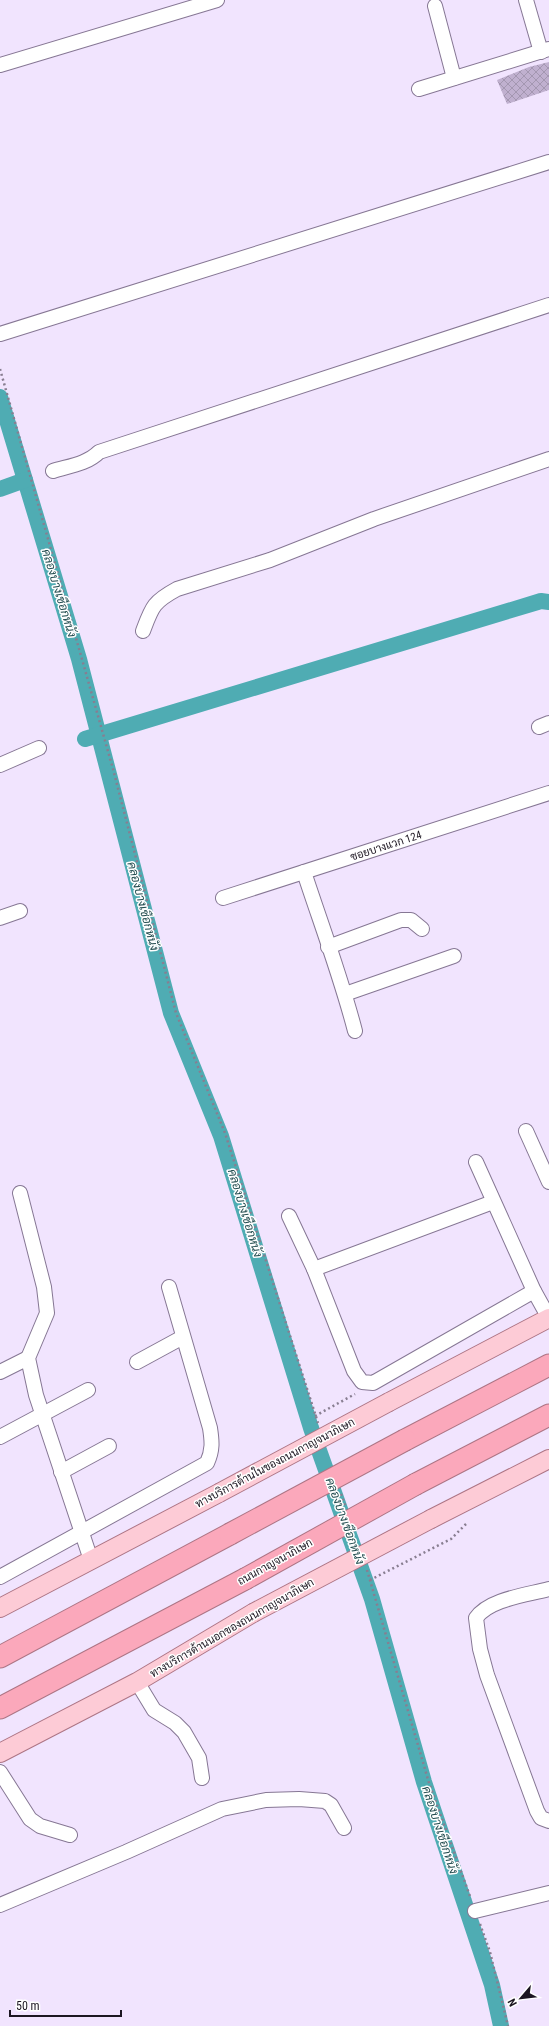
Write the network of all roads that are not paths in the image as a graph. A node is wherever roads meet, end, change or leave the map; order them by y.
1 (217, 0) edge
2 (526, 0) edge
3 (435, 6) dead end
4 (545, 51) edge
5 (0, 65) edge
6 (454, 78) junction
7 (419, 89) dead end
8 (549, 162) edge
9 (549, 305) edge
10 (0, 334) edge
11 (549, 459) edge
12 (53, 471) dead end
13 (143, 631) dead end
14 (39, 748) dead end
15 (0, 765) edge
16 (549, 793) edge
17 (304, 872) junction
18 (223, 898) dead end
19 (20, 911) dead end
20 (0, 918) edge
21 (422, 930) dead end
22 (328, 947) junction
23 (454, 956) dead end
24 (345, 994) junction
25 (355, 1030) dead end
26 (526, 1131) dead end
27 (476, 1162) dead end
28 (549, 1182) edge
29 (20, 1193) dead end
30 (493, 1202) junction
31 (289, 1216) dead end
32 (314, 1269) junction
33 (169, 1287) dead end
34 (534, 1291) junction
35 (549, 1318) edge
36 (183, 1337) junction
37 (28, 1358) junction
38 (137, 1362) dead end
39 (549, 1365) edge
40 (0, 1372) edge
41 (88, 1390) dead end
42 (43, 1414) junction
43 (549, 1415) edge
44 (0, 1437) edge
45 (109, 1446) dead end
46 (549, 1459) edge
47 (61, 1472) junction
48 (81, 1532) junction
49 (91, 1560) junction
50 (0, 1577) edge
51 (549, 1589) edge
52 (0, 1608) edge
53 (0, 1657) edge
54 (137, 1682) junction
55 (0, 1708) edge
56 (78, 1711) junction
57 (0, 1738) edge
58 (0, 1753) edge
59 (0, 1772) edge
60 (202, 1778) dead end
61 (549, 1820) edge
62 (344, 1828) dead end
63 (70, 1835) dead end
64 (549, 1894) edge
65 (0, 1905) edge
66 (475, 1912) dead end

1 - 5 street
2 - 4 street
3 - 6 street
4 - 6 street
6 - 7 street
8 - 10 street
9 - 12 street
11 - 13 street
14 - 15 street
16 - 17 street, ซอยบางแวก 124
17 - 18 street, ซอยบางแวก 124
17 - 22 street
19 - 20 street
21 - 22 street
22 - 24 street
23 - 24 street
24 - 25 street
26 - 28 street
27 - 30 street
29 - 37 street
30 - 32 street
30 - 34 street
31 - 32 street
32 - 34 street
33 - 36 street
34 - 35 street
35 - 49 main road, ทางบริการด้านในของถนนกาญจนาภิเษก, bridge
36 - 38 street
36 - 48 street
37 - 40 street
37 - 42 street
39 - 53 highway, bridge
41 - 42 street
42 - 44 street
42 - 47 street
43 - 55 highway, ถนนกาญจนาภิเษก, bridge
45 - 47 street
46 - 54 main road, ทางบริการด้านนอกของถนนกาญจนาภิเษก, bridge
47 - 48 street
48 - 49 street
48 - 50 street
49 - 52 main road, ทางบริการด้านในของถนนกาญจนาภิเษก
51 - 61 street
54 - 56 main road, ทางบริการด้านนอกของถนนกาญจนาภิเษก
54 - 60 street
56 - 57 main road
56 - 58 main road, ทางบริการด้านนอกของถนนกาญจนาภิเษก
59 - 63 street
62 - 65 street
64 - 66 street

